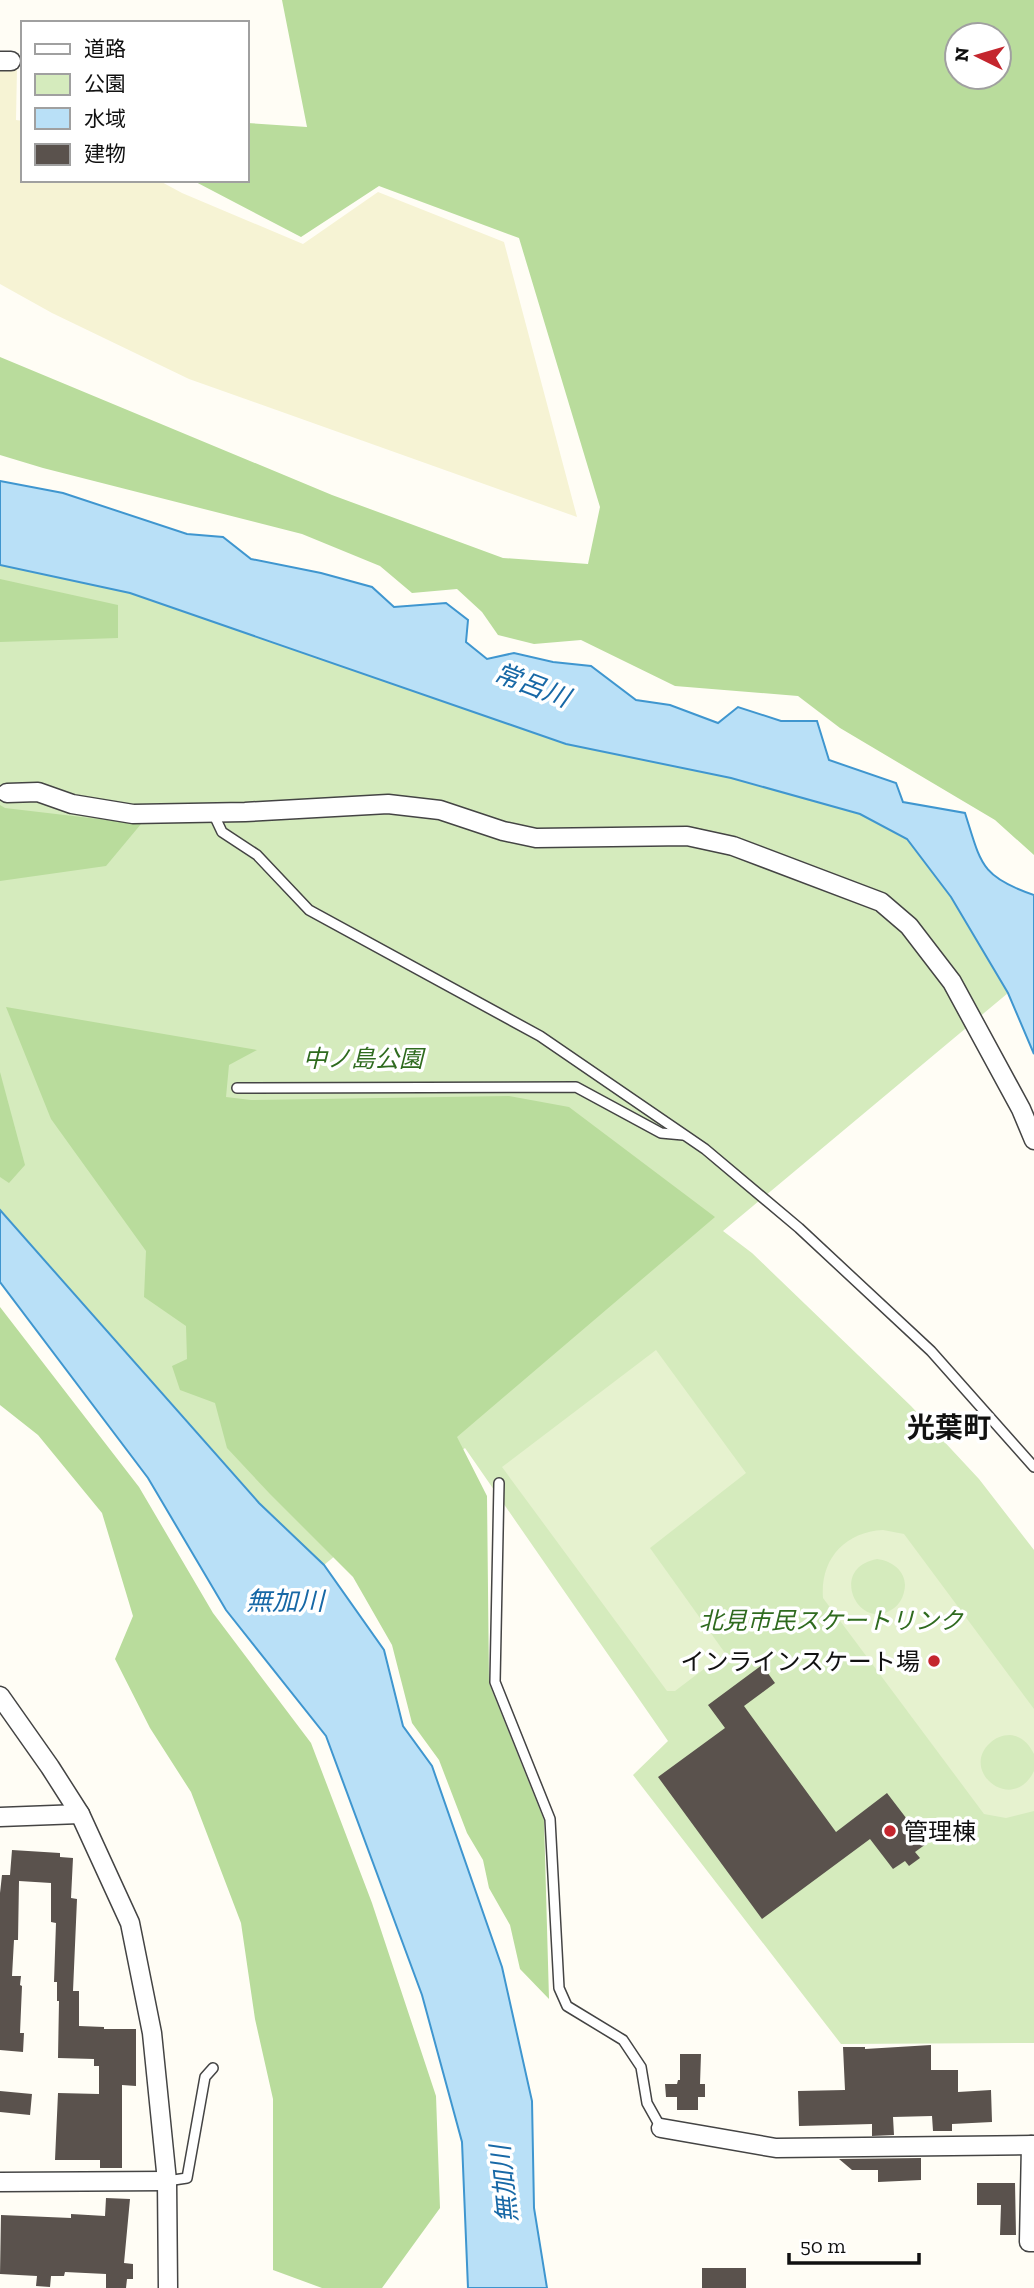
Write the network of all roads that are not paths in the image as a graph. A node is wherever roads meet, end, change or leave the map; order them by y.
1 (7, 793) dead end
2 (213, 813) junction
3 (237, 1088) dead end
4 (685, 1136) junction
5 (1034, 1140) edge
6 (1034, 1467) edge
7 (499, 1483) dead end
8 (0, 1696) edge
9 (80, 1814) junction
10 (0, 1817) edge
11 (213, 2068) dead end
12 (661, 2128) joint
13 (1033, 2145) edge
14 (167, 2181) junction
15 (0, 2182) edge
16 (1034, 2242) edge
17 (168, 2288) edge

1 - 2 street
2 - 4 lane
2 - 5 street
3 - 4 lane
4 - 6 lane
7 - 12 lane
8 - 9 street
9 - 10 street
9 - 14 street
11 - 14 lane
12 - 13 street
13 - 16 street
14 - 15 street
14 - 17 street

